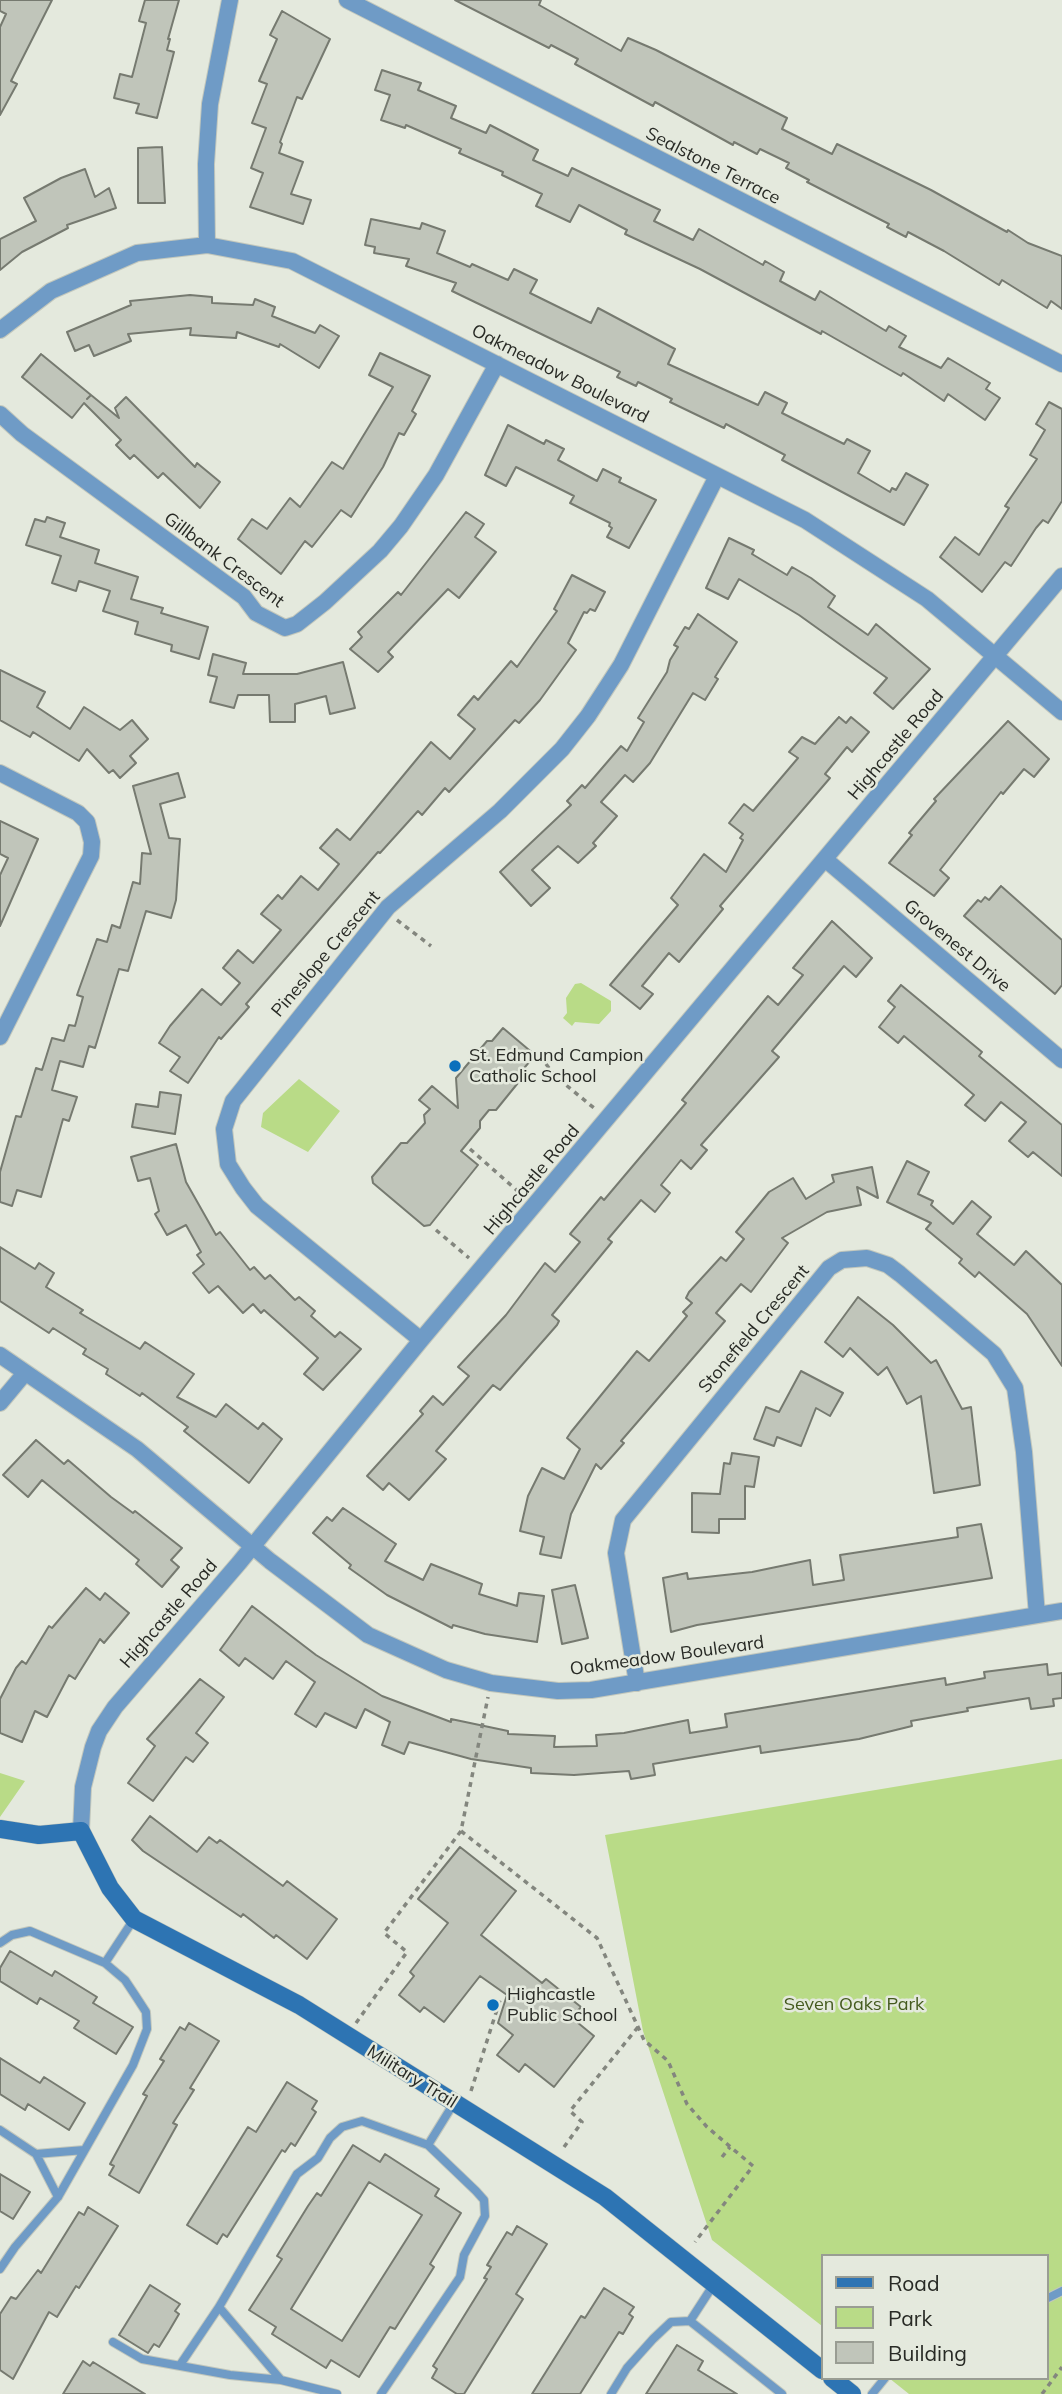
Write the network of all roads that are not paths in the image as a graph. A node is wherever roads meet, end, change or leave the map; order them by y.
1 (230, 0) edge
2 (347, 0) edge
3 (207, 245) junction
4 (0, 330) edge
5 (497, 364) junction
6 (1062, 364) edge
7 (0, 414) edge
8 (717, 476) junction
9 (1062, 576) edge
10 (996, 656) junction
11 (1062, 712) edge
12 (0, 774) edge
13 (826, 860) junction
14 (0, 1037) edge
15 (1062, 1060) edge
16 (422, 1340) junction
17 (0, 1355) edge
18 (25, 1373) junction
19 (0, 1403) edge
20 (252, 1546) junction
21 (1062, 1611) edge
22 (1037, 1615) junction
23 (636, 1683) junction
24 (0, 1829) edge
25 (81, 1831) junction
26 (134, 1919) junction
27 (0, 1943) edge
28 (105, 1964) junction
29 (458, 2106) junction
30 (0, 2130) edge
31 (428, 2145) junction
32 (85, 2150) junction
33 (36, 2154) junction
34 (58, 2197) junction
35 (0, 2269) edge
36 (714, 2284) junction
37 (219, 2307) junction
38 (690, 2321) junction
39 (113, 2342) dead end
40 (180, 2365) junction
41 (820, 2369) edge
42 (281, 2380) junction
43 (834, 2380) edge
44 (883, 2380) edge
45 (337, 2394) edge
46 (381, 2394) edge
47 (611, 2394) edge
48 (782, 2394) edge
49 (852, 2394) edge
50 (872, 2394) edge

1 - 3 street
2 - 6 street, Sealstone Terrace
3 - 4 street, Oakmeadow Boulevard
3 - 5 street, Oakmeadow Boulevard
5 - 7 street, Gillbank Crescent
5 - 8 street, Oakmeadow Boulevard
8 - 10 street, Oakmeadow Boulevard
8 - 16 street, Pineslope Crescent
9 - 10 street, Highcastle Road
10 - 11 street, Oakmeadow Boulevard
10 - 13 street, Highcastle Road
12 - 14 street
13 - 15 street, Grovenest Drive
13 - 16 street, Highcastle Road
16 - 20 street, Highcastle Road
17 - 18 street, Oakmeadow Boulevard
18 - 19 street
18 - 20 street, Oakmeadow Boulevard
20 - 23 street, Oakmeadow Boulevard
20 - 25 street, Highcastle Road
21 - 22 street, Oakmeadow Boulevard
22 - 23 street, Oakmeadow Boulevard
22 - 23 street, Stonefield Crescent
24 - 25 street
25 - 26 street, Military Trail
26 - 28 lane
26 - 29 street, Military Trail
27 - 28 lane
28 - 32 lane
29 - 31 lane
29 - 36 street, Military Trail
30 - 33 lane
31 - 37 lane
31 - 46 lane
32 - 33 lane
32 - 34 lane
33 - 34 lane
34 - 35 lane
36 - 38 lane
36 - 41 street, Military Trail
37 - 40 lane
37 - 42 lane
38 - 47 lane
38 - 48 lane
39 - 40 lane
40 - 42 lane
42 - 45 lane
43 - 49 street
44 - 50 lane

